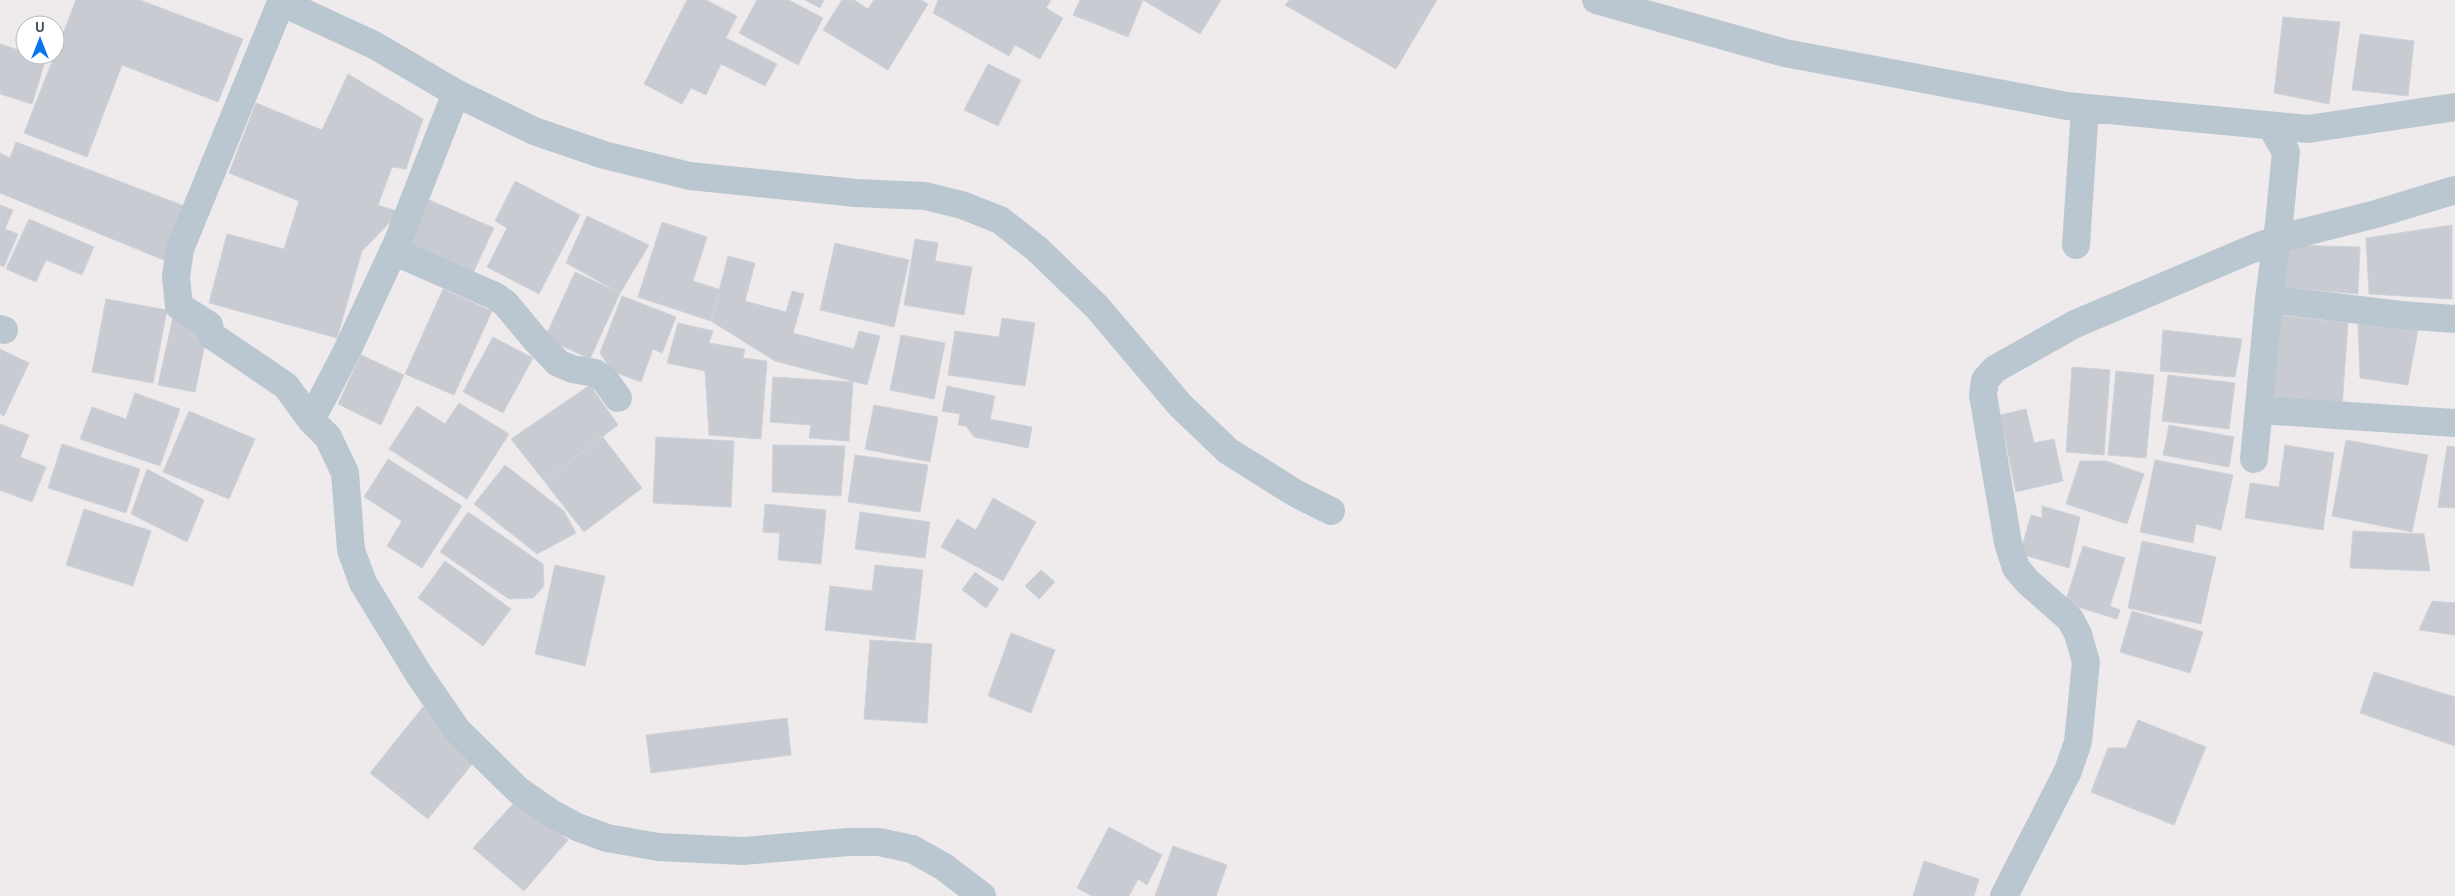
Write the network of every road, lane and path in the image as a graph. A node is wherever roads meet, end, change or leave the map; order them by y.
1 (1596, 0) edge
2 (282, 1) edge
3 (456, 93) junction
4 (2455, 107) edge
5 (2085, 108) junction
6 (2271, 126) junction
7 (2455, 190) edge
8 (2278, 232) junction
9 (2076, 245) dead end
10 (393, 251) junction
11 (2269, 299) junction
12 (2455, 319) edge
13 (618, 398) dead end
14 (2259, 410) junction
15 (311, 420) junction
16 (2455, 423) edge
17 (2254, 458) dead end
18 (1331, 511) dead end
19 (982, 896) edge
20 (2004, 896) edge

1 - 5 street
2 - 3 street
2 - 15 street
3 - 10 street
3 - 18 street
4 - 6 street
5 - 6 street
5 - 9 street
6 - 8 street
7 - 8 street
8 - 11 street
8 - 20 street
10 - 13 street
10 - 15 street
11 - 12 street
11 - 14 street
14 - 16 street
14 - 17 street
15 - 19 street

